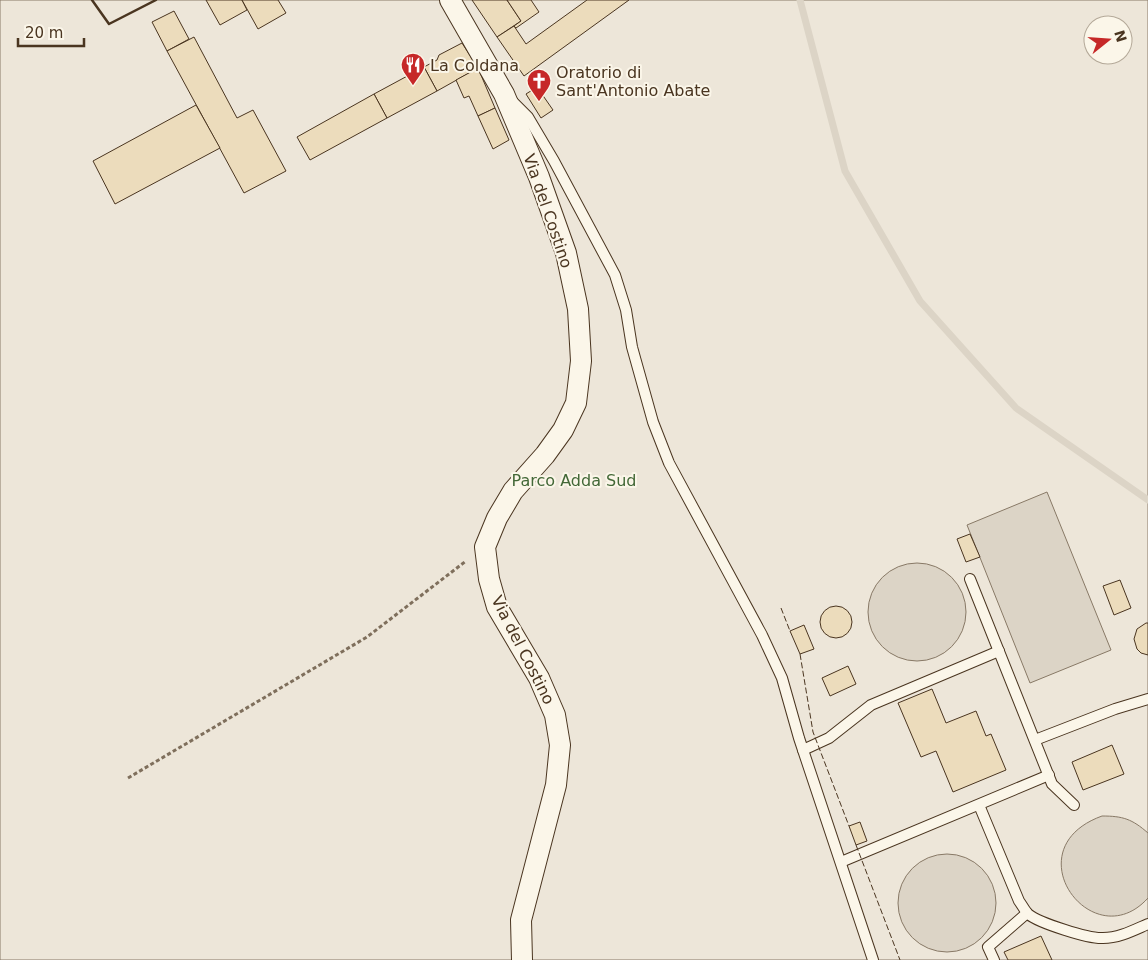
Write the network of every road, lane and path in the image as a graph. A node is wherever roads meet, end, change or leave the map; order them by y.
1 (450, 0) edge
2 (504, 94) junction
3 (485, 547) junction
4 (970, 578) dead end
5 (999, 651) junction
6 (1148, 699) edge
7 (1035, 740) junction
8 (803, 750) junction
9 (1049, 775) junction
10 (128, 778) dead end
11 (979, 805) junction
12 (1074, 805) dead end
13 (841, 862) junction
14 (1027, 913) junction
15 (1148, 924) edge
16 (522, 960) edge
17 (874, 960) edge
18 (994, 960) edge

1 - 2 street, Via del Costino
2 - 3 street, Via del Costino
2 - 8 lane
3 - 10 path
3 - 16 street, Via del Costino
4 - 5 lane
5 - 7 lane
5 - 8 lane
6 - 7 lane
7 - 9 lane
8 - 13 lane
9 - 11 lane
9 - 12 lane
11 - 13 lane
11 - 14 lane
13 - 17 lane
14 - 15 lane
14 - 18 lane

